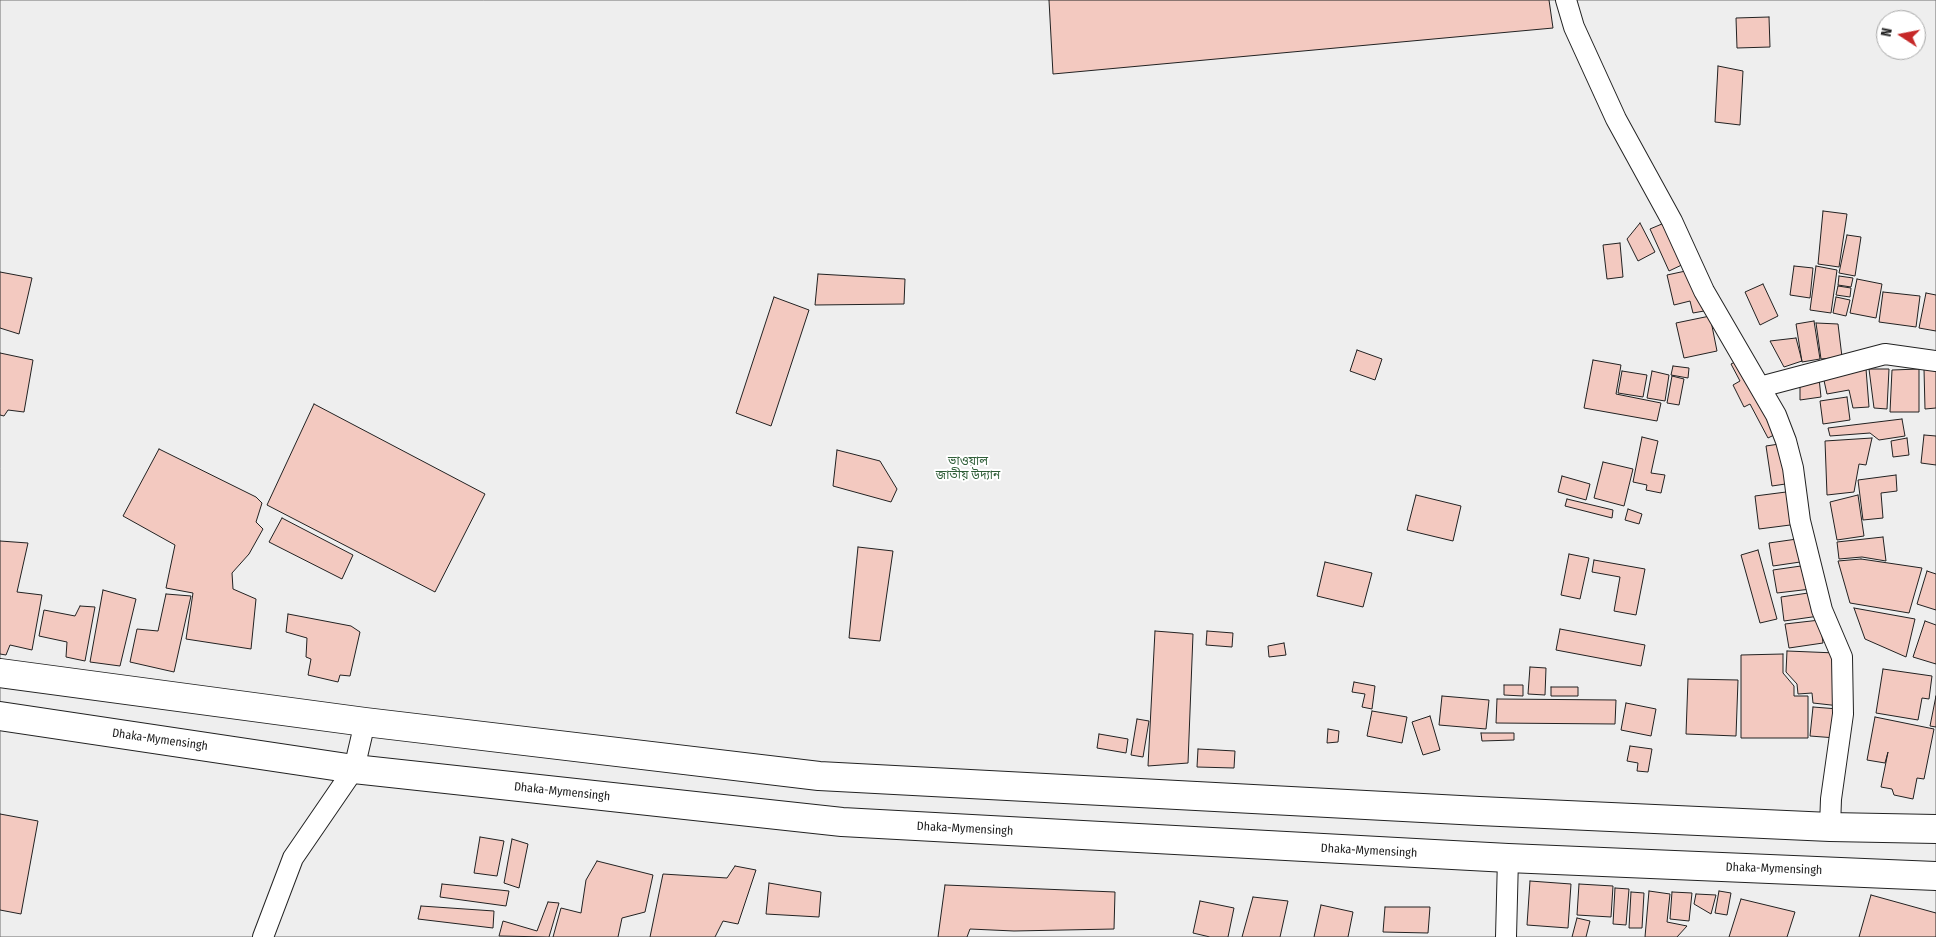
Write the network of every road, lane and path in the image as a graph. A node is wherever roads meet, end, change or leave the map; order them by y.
1 (1566, 0) edge
2 (1936, 360) edge
3 (1760, 387) junction
4 (0, 673) edge
5 (0, 716) edge
6 (365, 722) junction
7 (354, 769) junction
8 (1830, 827) junction
9 (1936, 829) edge
10 (1508, 858) junction
11 (1936, 876) edge
12 (263, 937) edge
13 (1506, 937) edge

1 - 3 street
2 - 3 street
3 - 8 street
4 - 6 highway
5 - 7 highway, Dhaka-Mymensingh
6 - 7 street
6 - 8 highway
7 - 10 highway, Dhaka-Mymensingh
7 - 12 street
8 - 9 highway
10 - 11 highway, Dhaka-Mymensingh
10 - 13 street

